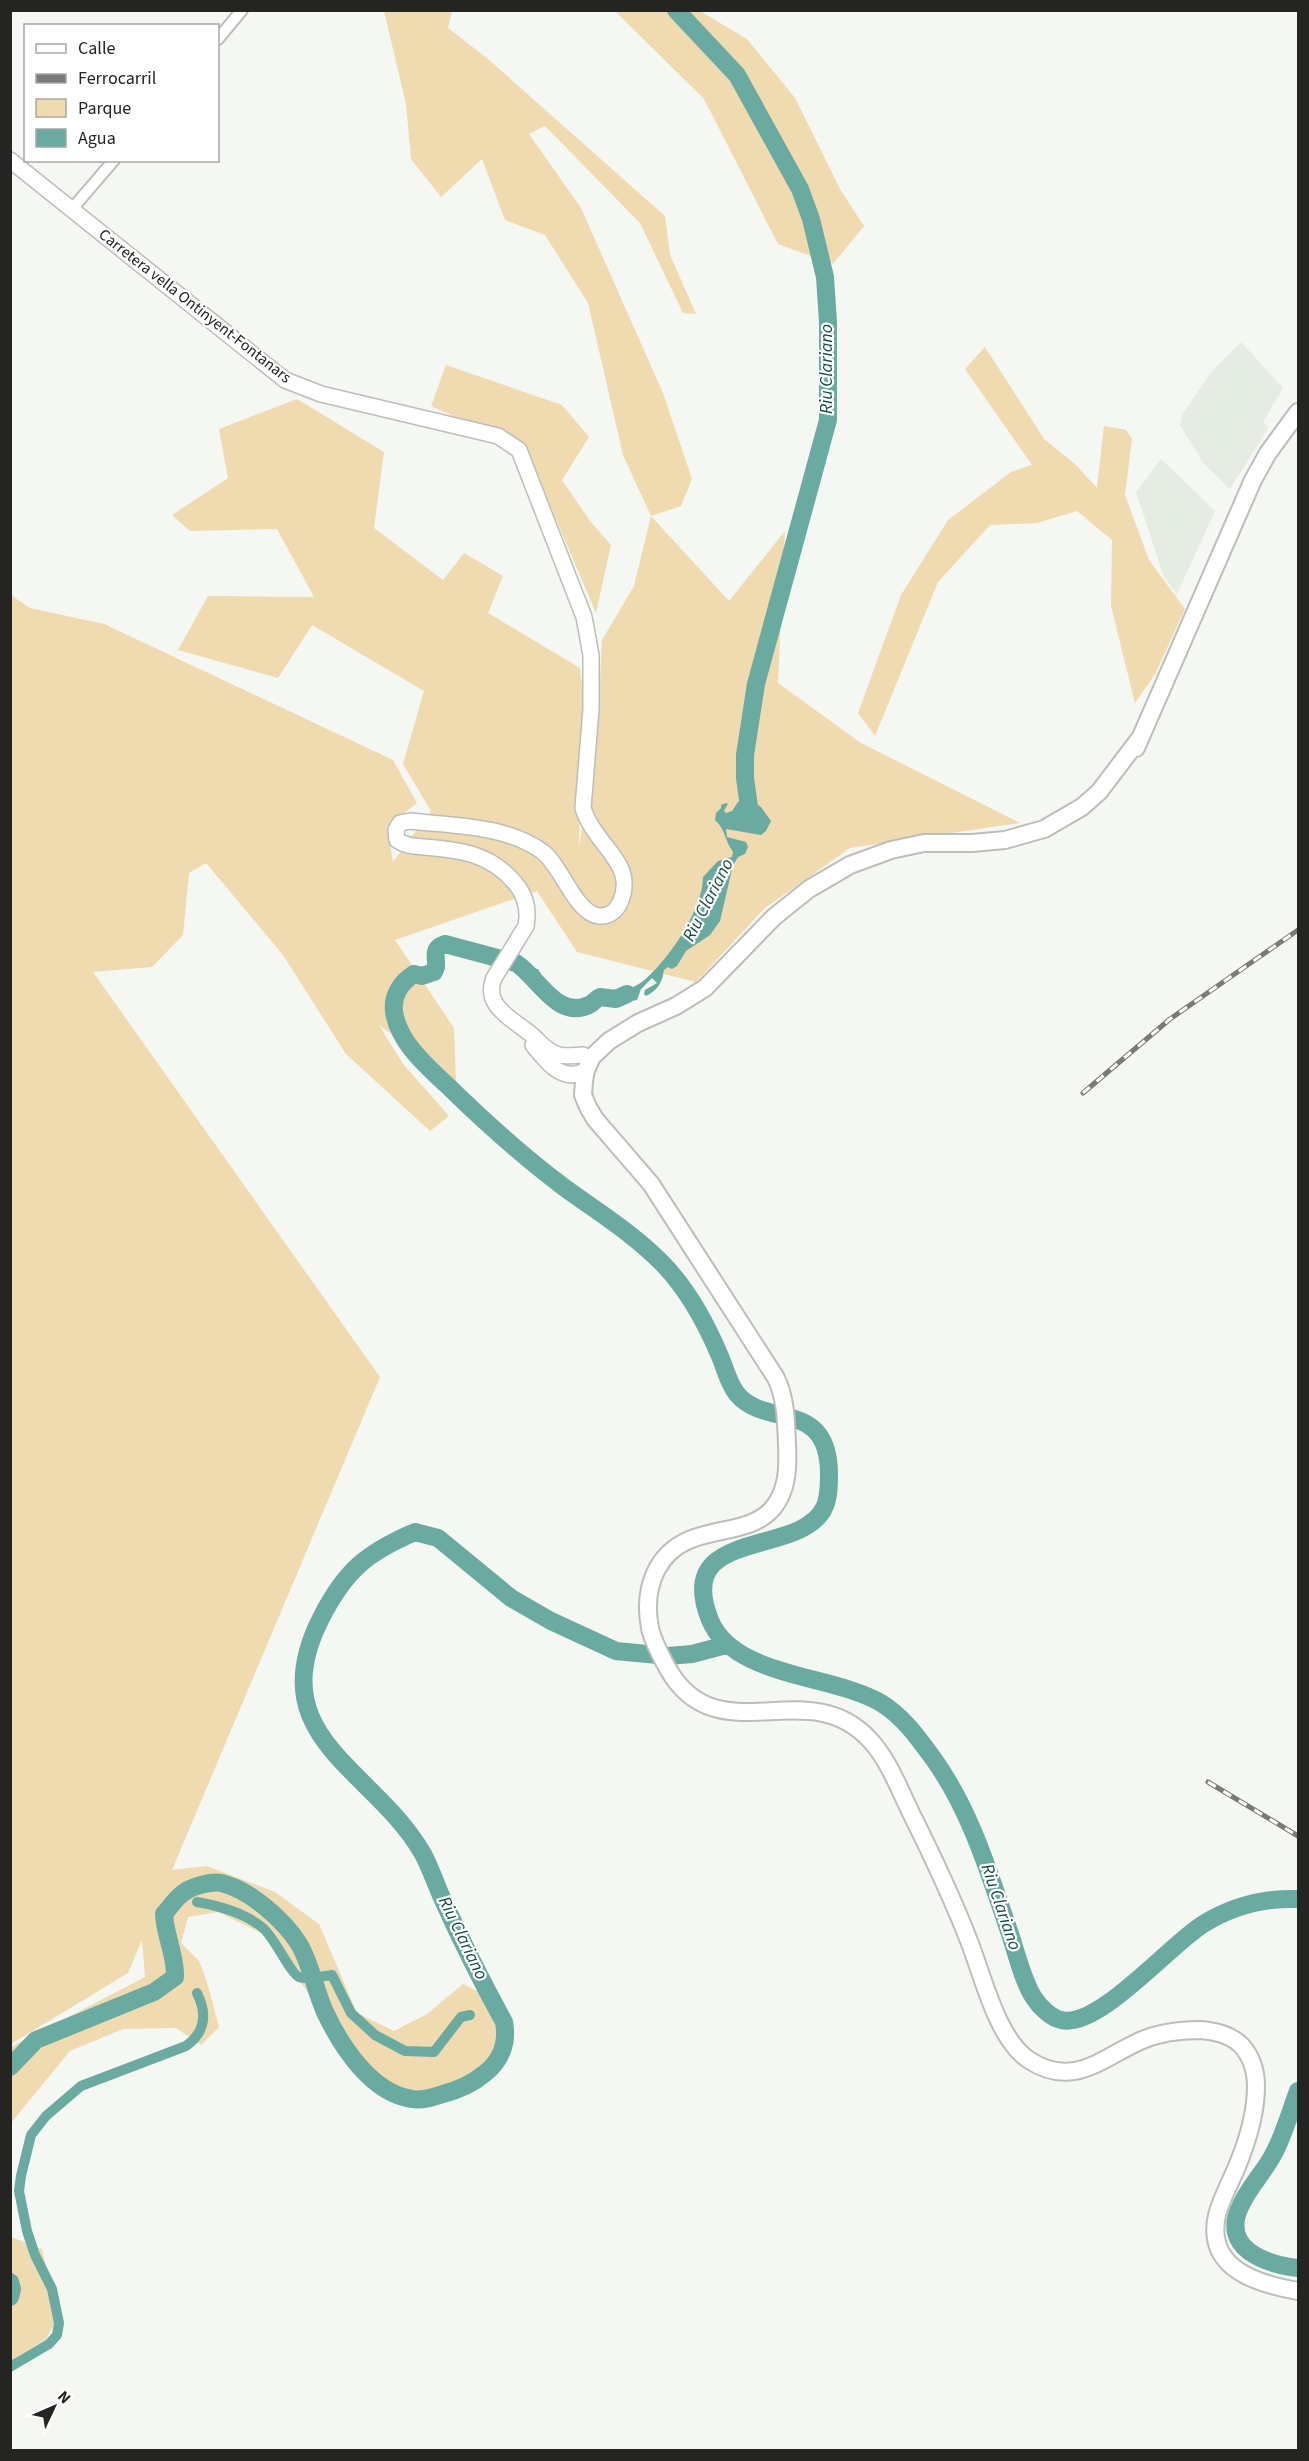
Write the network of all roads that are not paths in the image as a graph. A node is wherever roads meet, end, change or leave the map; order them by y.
1 (242, 10) edge
2 (219, 38) edge
3 (10, 160) edge
4 (112, 162) edge
5 (72, 209) junction
6 (1299, 412) edge
7 (1140, 738) junction
8 (1082, 807) junction
9 (906, 847) junction
10 (1018, 848) junction
11 (521, 1028) junction
12 (581, 1067) junction
13 (1299, 2291) edge

1 - 2 street
3 - 5 street, Carretera vella Ontinyent-Fontanars
4 - 5 street
5 - 11 street, Carretera vella Ontinyent-Fontanars
6 - 7 main road
7 - 8 main road
7 - 10 main road
8 - 9 main road
8 - 10 main road
9 - 10 main road
9 - 12 main road
11 - 12 street, Carretera vella Ontinyent-Fontanars
11 - 12 street, Carretera vella Ontinyent-Fontanars
12 - 13 main road

